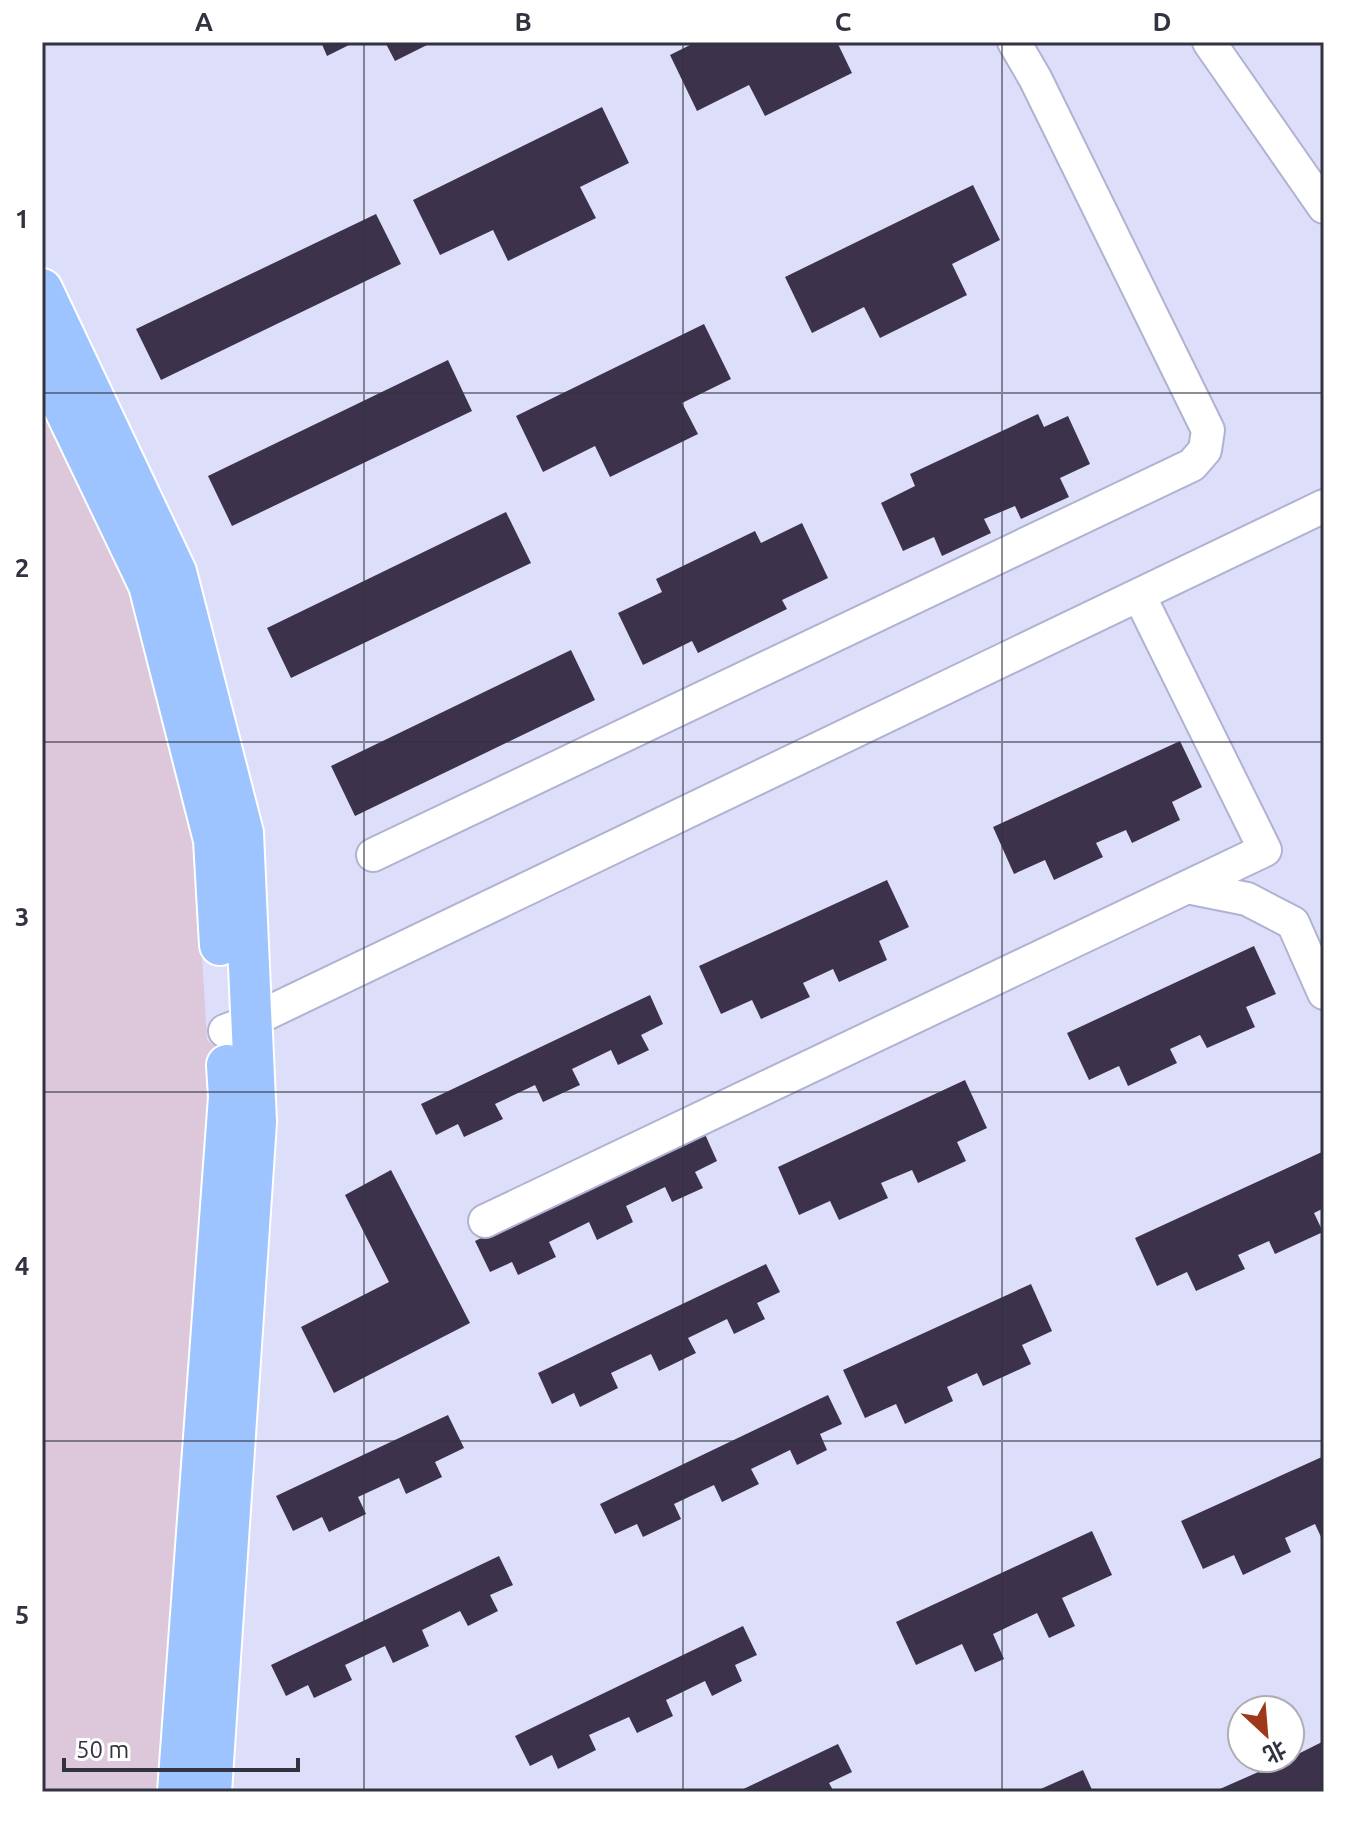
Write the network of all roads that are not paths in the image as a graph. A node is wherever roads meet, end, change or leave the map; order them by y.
1 (1014, 42) edge
2 (1209, 42) edge
3 (1324, 207) edge
4 (42, 289) edge
5 (42, 362) edge
6 (1324, 506) edge
7 (1139, 595) junction
8 (373, 855) dead end
9 (1187, 887) junction
10 (1324, 993) edge
11 (238, 1026) junction
12 (485, 1221) dead end
13 (178, 1792) edge
14 (211, 1792) edge

1 - 8 street
2 - 3 street
4 - 11 main road
5 - 11 main road
6 - 7 street
7 - 9 street
7 - 11 street
9 - 10 street
9 - 12 street
11 - 13 main road
11 - 14 main road

